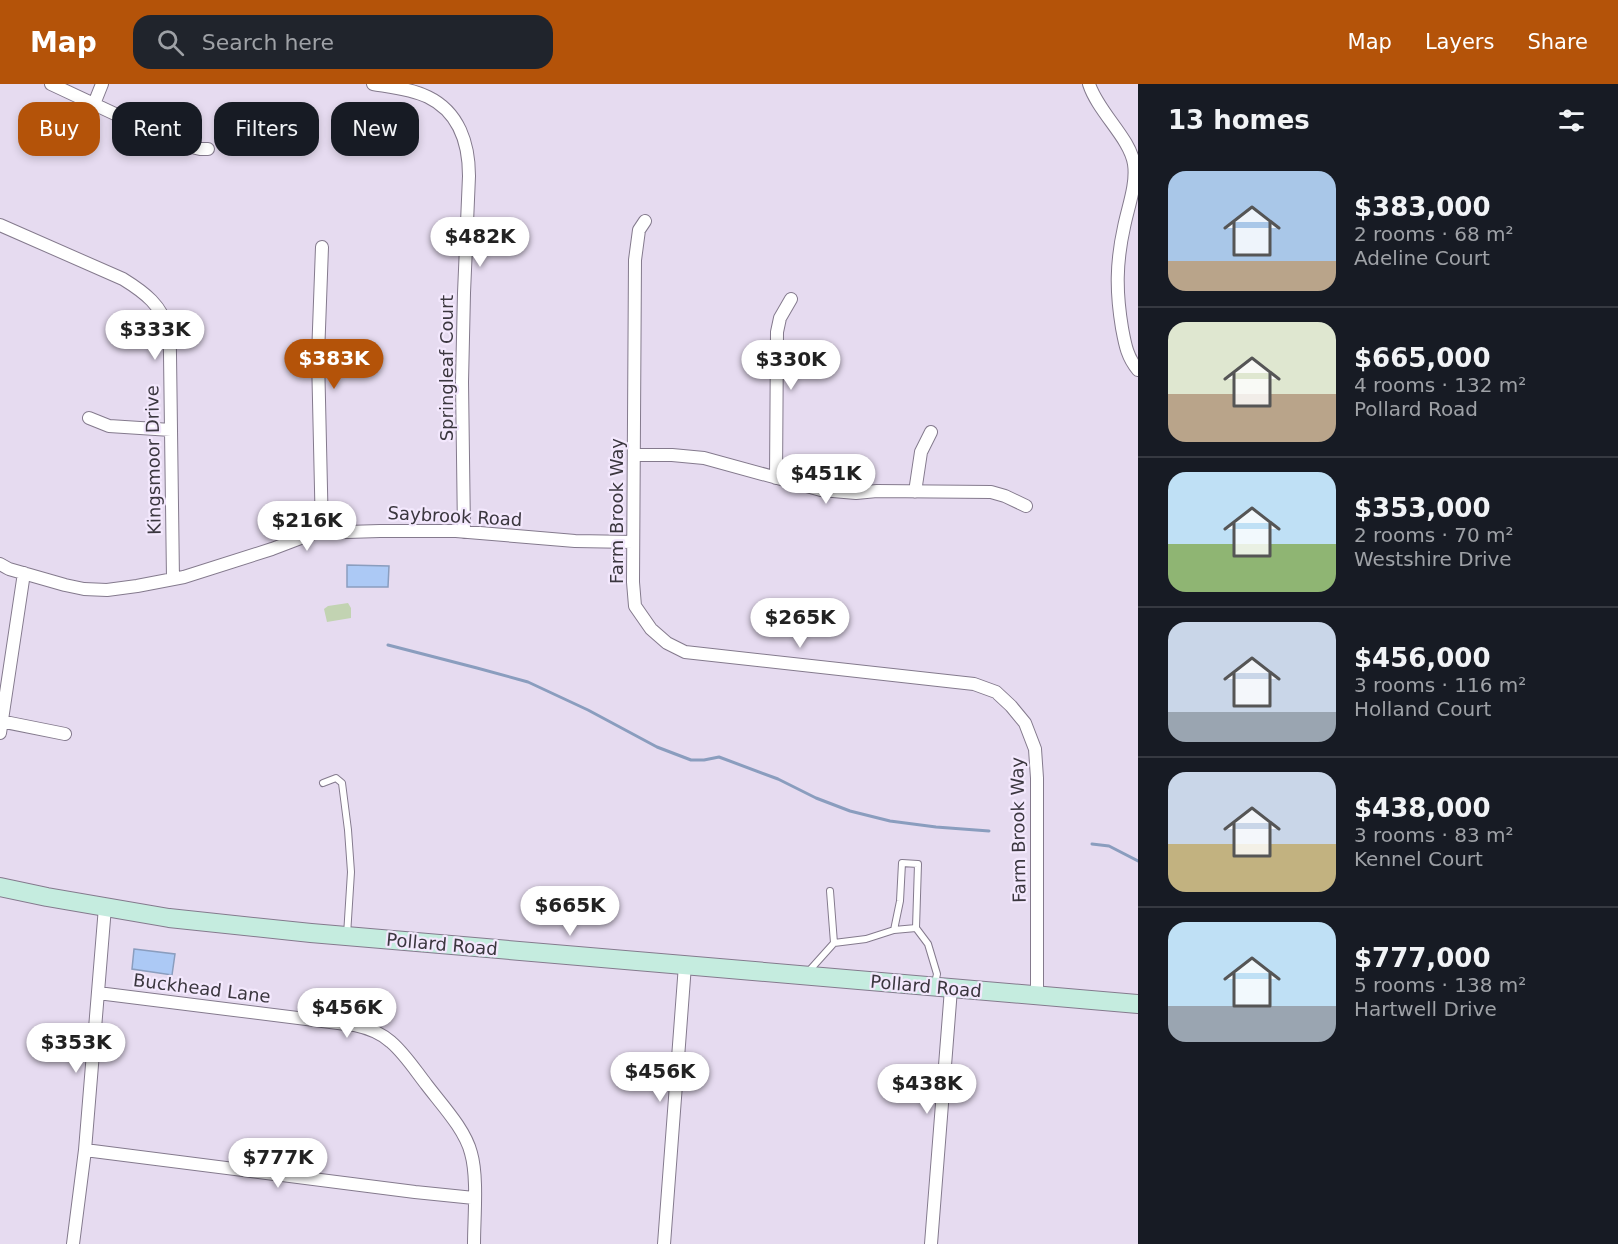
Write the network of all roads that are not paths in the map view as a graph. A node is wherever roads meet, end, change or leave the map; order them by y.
1 (51, 84) edge
2 (102, 84) edge
3 (373, 84) edge
4 (1089, 84) edge
5 (90, 102) edge
6 (95, 102) edge
7 (100, 107) edge
8 (208, 149) dead end
9 (645, 221) dead end
10 (2, 229) edge
11 (322, 247) dead end
12 (791, 299) dead end
13 (1138, 370) edge
14 (89, 418) dead end
15 (171, 430) junction
16 (931, 432) dead end
17 (634, 455) junction
18 (776, 478) junction
19 (915, 492) junction
20 (1026, 506) dead end
21 (322, 532) junction
22 (464, 532) junction
23 (633, 542) junction
24 (0, 564) edge
25 (24, 573) junction
26 (172, 579) junction
27 (1, 725) edge
28 (65, 734) dead end
29 (322, 783) dead end
30 (0, 887) edge
31 (830, 891) dead end
32 (105, 907) junction
33 (916, 928) junction
34 (894, 930) junction
35 (346, 936) junction
36 (834, 943) junction
37 (685, 964) junction
38 (806, 975) junction
39 (942, 988) junction
40 (98, 993) junction
41 (1037, 996) junction
42 (1138, 1004) edge
43 (85, 1150) junction
44 (474, 1198) junction
45 (73, 1244) edge
46 (474, 1244) edge
47 (664, 1244) edge
48 (931, 1244) edge

1 - 5 street
2 - 6 street
3 - 22 street, Springleaf Court
4 - 13 street
7 - 8 street
9 - 17 street, Farm Brook Way
10 - 15 street, Kingsmoor Drive
11 - 21 street
12 - 18 street
14 - 15 street
15 - 26 street, Kingsmoor Drive
16 - 19 street
17 - 18 street
17 - 23 street, Farm Brook Way
18 - 19 street
19 - 20 street
21 - 22 street, Saybrook Road
21 - 26 street, Saybrook Road
22 - 23 street, Saybrook Road
23 - 41 street, Farm Brook Way
24 - 25 street, Saybrook Road
25 - 26 street, Saybrook Road
25 - 27 street
27 - 28 street
29 - 35 lane
30 - 32 street, Pollard Road
31 - 36 lane
32 - 35 street, Pollard Road
32 - 40 street
33 - 34 lane
33 - 34 lane
33 - 39 lane
34 - 36 lane
35 - 37 street, Pollard Road
36 - 38 lane
37 - 38 street, Pollard Road
37 - 47 street
38 - 39 street, Pollard Road
39 - 41 street, Pollard Road
39 - 48 street
40 - 43 street
40 - 44 street, Buckhead Lane
41 - 42 street, Pollard Road
43 - 44 street
43 - 45 street
44 - 46 street, Buckhead Lane

